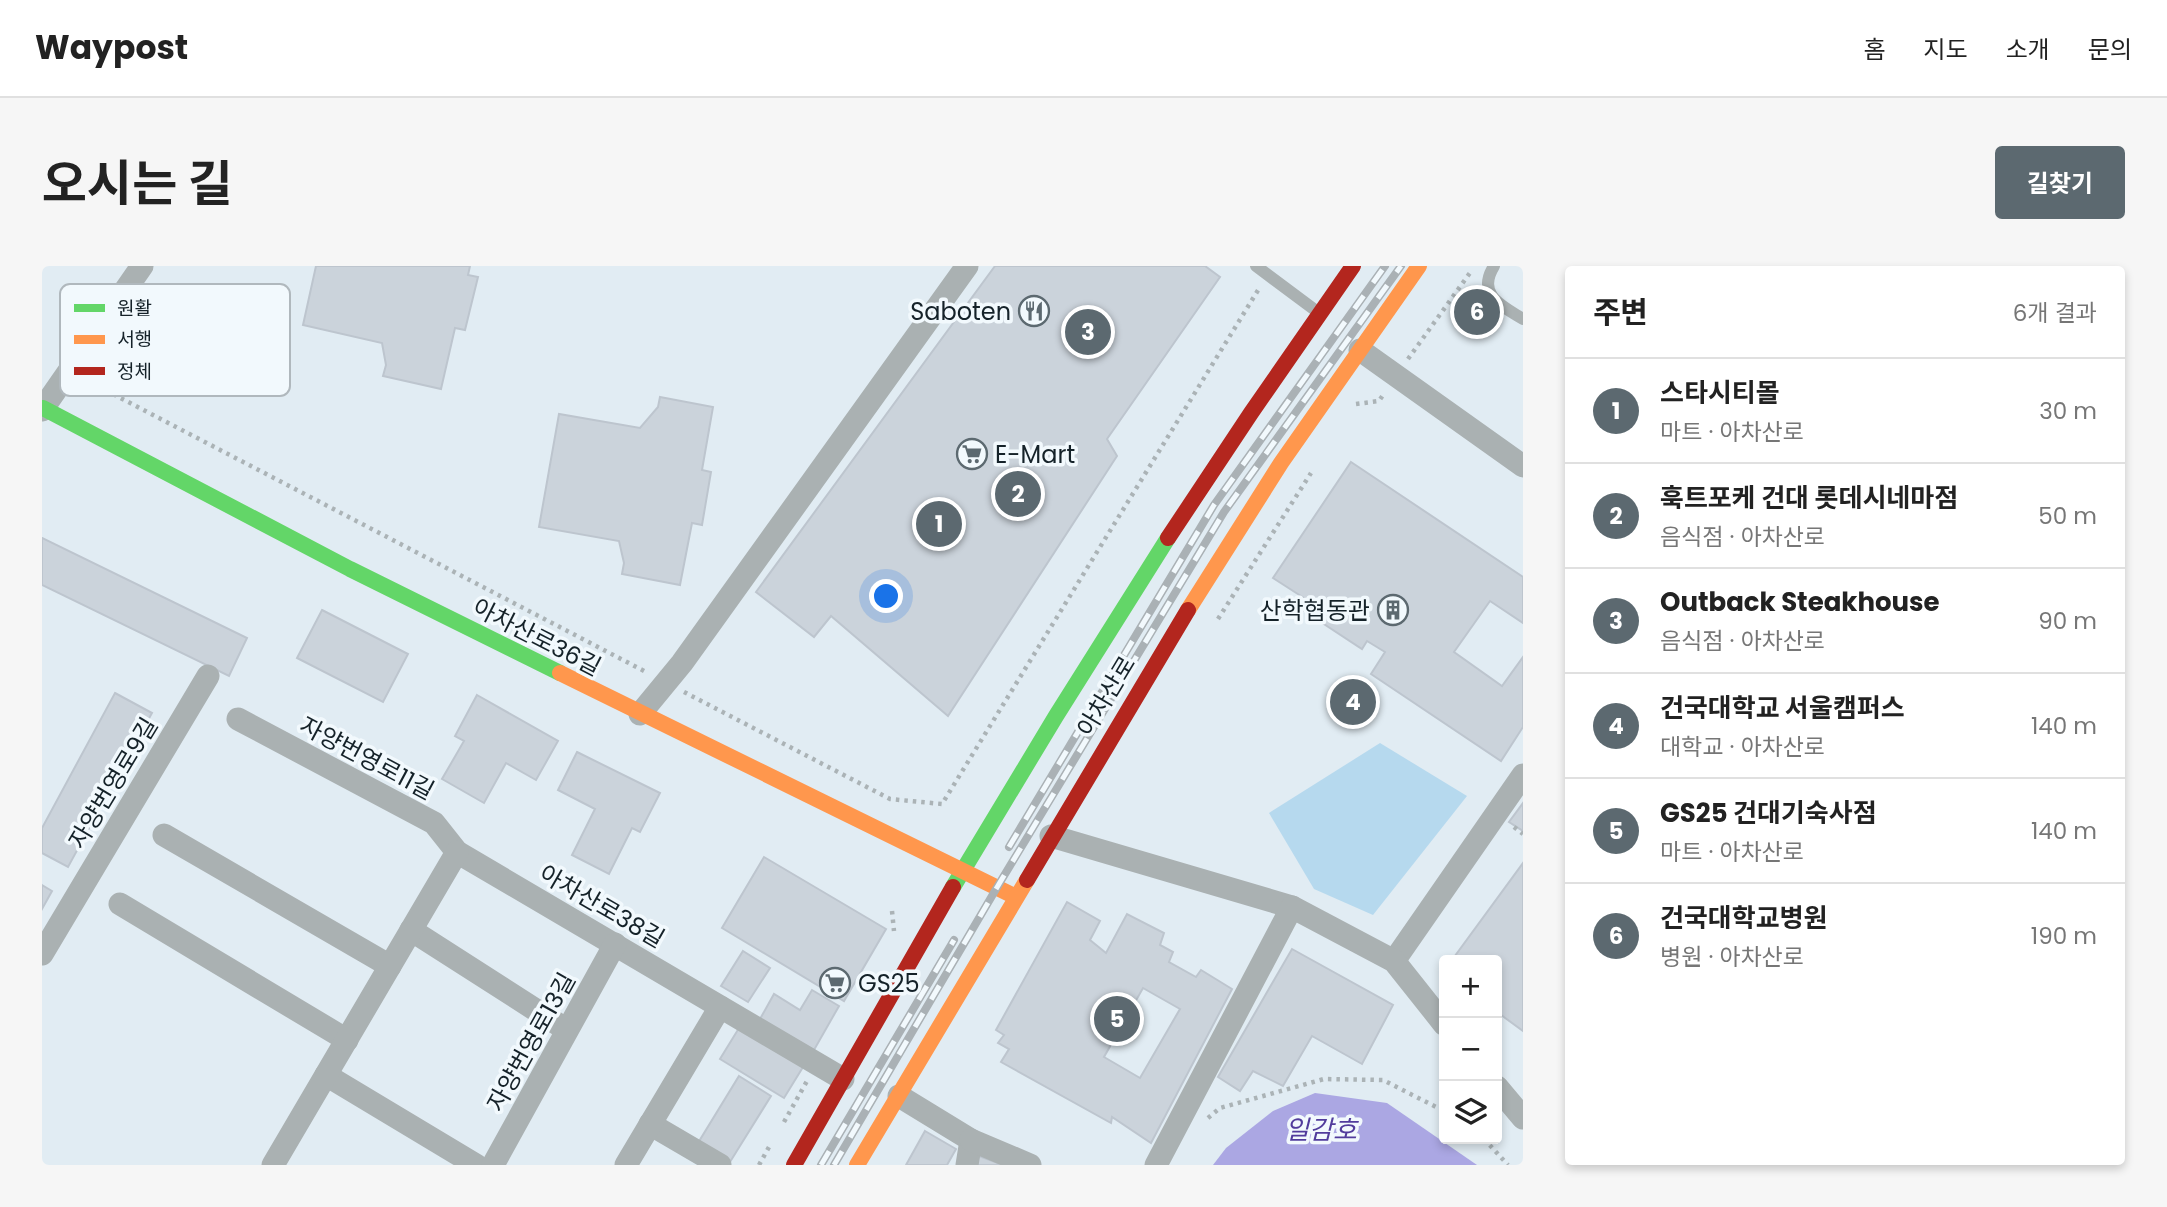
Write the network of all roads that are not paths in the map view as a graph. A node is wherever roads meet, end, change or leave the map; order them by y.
1 (142, 266) edge
2 (967, 266) edge
3 (1256, 266) edge
4 (1353, 266) edge
5 (1419, 266) edge
6 (1494, 266) edge
7 (130, 284) edge
8 (1319, 313) junction
9 (1523, 319) edge
10 (1360, 350) junction
11 (60, 384) edge
12 (43, 409) edge
13 (1523, 466) edge
14 (208, 676) dead end
15 (640, 714) junction
16 (238, 719) dead end
17 (1523, 775) edge
18 (164, 835) dead end
19 (1051, 836) junction
20 (457, 852) junction
21 (964, 870) junction
22 (1016, 897) junction
23 (120, 904) dead end
24 (1292, 907) junction
25 (411, 930) junction
26 (615, 944) junction
27 (42, 954) edge
28 (1394, 961) junction
29 (390, 966) junction
30 (720, 1007) junction
31 (1439, 1018) edge
32 (567, 1030) junction
33 (346, 1040) junction
34 (326, 1076) junction
35 (844, 1079) junction
36 (1502, 1093) edge
37 (899, 1096) junction
38 (1523, 1118) edge
39 (650, 1124) junction
40 (971, 1140) junction
41 (279, 1163) edge
42 (476, 1165) edge
43 (492, 1165) edge
44 (626, 1165) edge
45 (720, 1165) edge
46 (794, 1165) edge
47 (856, 1165) edge
48 (967, 1165) edge
49 (1030, 1165) edge
50 (1156, 1165) edge

1 - 7 street
2 - 15 street
3 - 8 lane
4 - 8 main road, 아차산로
5 - 10 main road, 아차산로
6 - 9 lane
8 - 21 main road, 아차산로
10 - 13 street
10 - 19 main road, 아차산로
11 - 12 street
12 - 15 main road, 아차산로36길
14 - 27 street, 자양번영로9길
15 - 21 main road, 아차산로36길
16 - 20 street, 자양번영로11길
17 - 28 street
18 - 29 street
19 - 22 main road, 아차산로
19 - 24 street
20 - 25 street
20 - 26 street, 아차산로38길
21 - 22 main road, 아차산로36길
21 - 35 main road, 아차산로
22 - 37 main road, 아차산로
23 - 33 street
24 - 28 street
24 - 50 street
25 - 29 street
25 - 32 street
26 - 30 street, 아차산로38길
26 - 32 street, 자양번영로13길
28 - 31 street
29 - 33 street
30 - 35 street, 아차산로38길
30 - 39 street
32 - 43 street, 자양번영로13길
33 - 34 street
34 - 41 street
34 - 42 street
35 - 46 main road, 아차산로
36 - 38 street
37 - 40 street
37 - 47 main road, 아차산로
39 - 44 street
39 - 45 street
40 - 48 street
40 - 49 street

